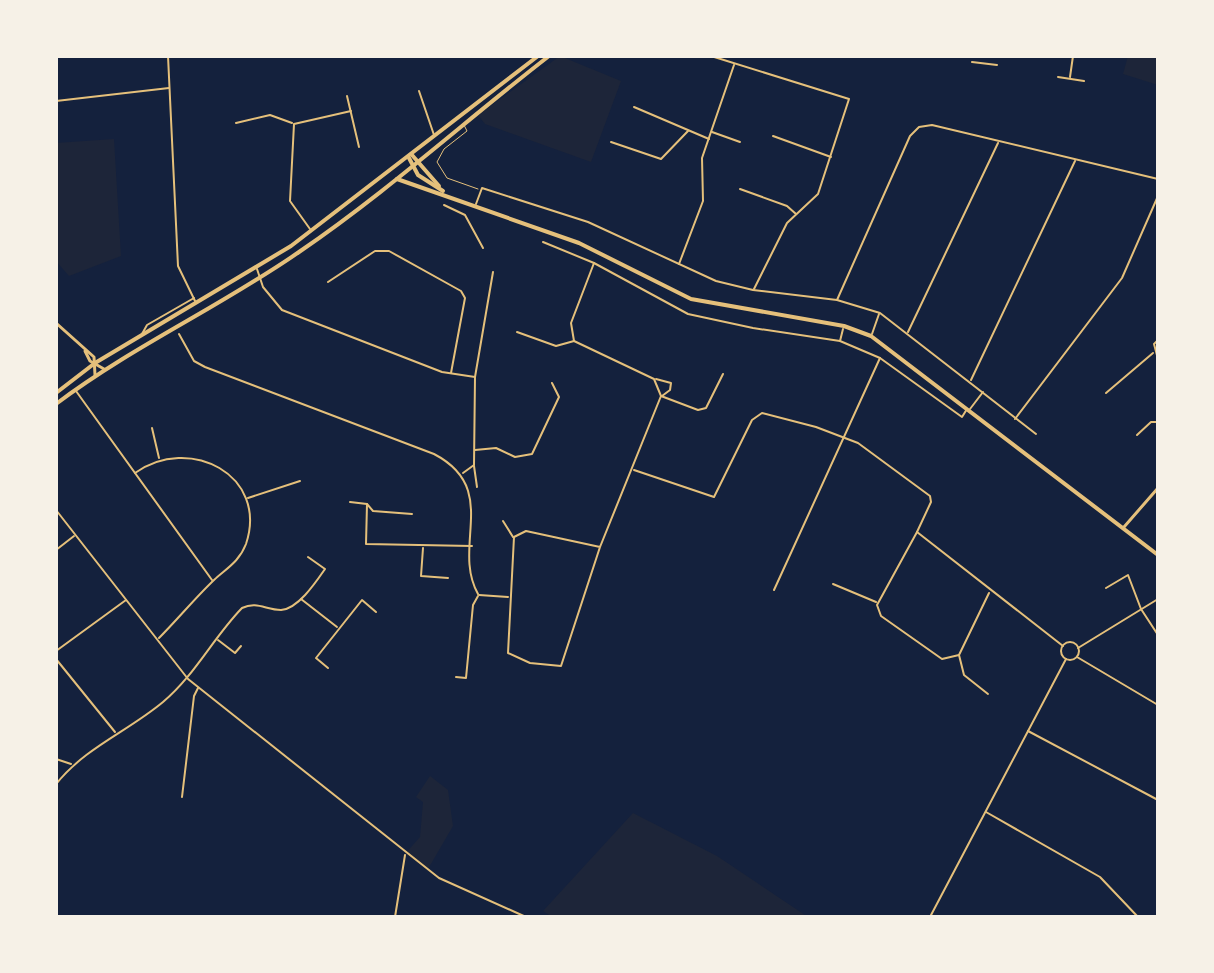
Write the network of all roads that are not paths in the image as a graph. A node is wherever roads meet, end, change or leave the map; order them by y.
1 (168, 56) edge
2 (266, 56) edge
3 (295, 56) edge
4 (538, 56) edge
5 (549, 56) edge
6 (711, 56) edge
7 (990, 56) edge
8 (1073, 56) edge
9 (972, 62) dead end
10 (735, 63) junction
11 (988, 64) junction
12 (997, 65) dead end
13 (1058, 77) dead end
14 (1070, 79) junction
15 (1084, 81) dead end
16 (170, 87) junction
17 (419, 91) dead end
18 (347, 96) dead end
19 (56, 101) edge
20 (634, 107) dead end
21 (351, 111) junction
22 (236, 123) dead end
23 (294, 124) junction
24 (463, 124) junction
25 (688, 131) junction
26 (712, 132) junction
27 (434, 136) junction
28 (773, 136) dead end
29 (709, 139) junction
30 (611, 142) dead end
31 (740, 142) dead end
32 (999, 142) junction
33 (359, 147) dead end
34 (410, 156) junction
35 (831, 157) junction
36 (1075, 161) junction
37 (418, 163) junction
38 (412, 167) junction
39 (397, 179) junction
40 (1158, 179) edge
41 (740, 189) dead end
42 (481, 190) junction
43 (450, 194) junction
44 (1158, 196) edge
45 (460, 199) junction
46 (476, 204) junction
47 (444, 205) dead end
48 (455, 209) junction
49 (797, 215) junction
50 (311, 231) junction
51 (543, 242) dead end
52 (291, 246) junction
53 (483, 248) dead end
54 (300, 252) junction
55 (594, 263) junction
56 (678, 265) junction
57 (257, 268) junction
58 (493, 272) dead end
59 (485, 277) dead end
60 (259, 278) junction
61 (492, 278) junction
62 (328, 282) dead end
63 (753, 290) junction
64 (837, 300) junction
65 (195, 301) junction
66 (880, 313) junction
67 (56, 323) edge
68 (844, 326) junction
69 (517, 332) dead end
70 (907, 333) junction
71 (179, 334) dead end
72 (871, 336) junction
73 (1158, 340) edge
74 (574, 341) junction
75 (840, 341) junction
76 (1153, 353) junction
77 (880, 358) junction
78 (1158, 359) edge
79 (95, 363) junction
80 (104, 369) junction
81 (451, 374) junction
82 (723, 374) dead end
83 (95, 375) junction
84 (475, 377) junction
85 (654, 379) junction
86 (971, 381) junction
87 (552, 383) dead end
88 (75, 390) junction
89 (983, 391) junction
90 (56, 393) edge
91 (1106, 393) dead end
92 (661, 396) junction
93 (56, 404) edge
94 (969, 409) junction
95 (1015, 419) junction
96 (1158, 422) edge
97 (152, 428) dead end
98 (1036, 434) dead end
99 (1137, 435) dead end
100 (846, 437) junction
101 (474, 450) junction
102 (159, 460) junction
103 (474, 465) junction
104 (633, 470) junction
105 (135, 473) junction
106 (462, 474) junction
107 (300, 481) dead end
108 (477, 487) dead end
109 (1158, 488) edge
110 (245, 499) junction
111 (350, 502) dead end
112 (931, 502) junction
113 (939, 503) dead end
114 (367, 504) junction
115 (56, 510) edge
116 (412, 514) dead end
117 (503, 521) dead end
118 (1124, 528) junction
119 (917, 532) junction
120 (76, 535) junction
121 (514, 537) junction
122 (423, 545) junction
123 (472, 546) junction
124 (600, 547) junction
125 (56, 550) edge
126 (1158, 555) edge
127 (308, 557) dead end
128 (448, 578) dead end
129 (212, 582) junction
130 (833, 584) dead end
131 (1106, 588) dead end
132 (774, 590) dead end
133 (990, 592) junction
134 (478, 594) junction
135 (508, 597) junction
136 (127, 599) junction
137 (300, 599) junction
138 (1158, 599) edge
139 (879, 602) junction
140 (1141, 609) junction
141 (376, 612) dead end
142 (338, 628) junction
143 (1158, 635) edge
144 (158, 639) junction
145 (217, 639) junction
146 (241, 646) dead end
147 (1063, 646) junction
148 (1078, 648) junction
149 (56, 651) edge
150 (959, 655) junction
151 (1077, 657) junction
152 (56, 659) edge
153 (1066, 659) junction
154 (328, 668) dead end
155 (456, 677) dead end
156 (188, 679) junction
157 (199, 687) junction
158 (988, 694) dead end
159 (1158, 705) edge
160 (1028, 731) junction
161 (115, 732) junction
162 (56, 759) edge
163 (72, 765) junction
164 (56, 784) edge
165 (182, 797) dead end
166 (1158, 800) edge
167 (984, 811) junction
168 (405, 854) junction
169 (395, 917) edge
170 (526, 917) edge
171 (930, 917) edge
172 (1138, 917) edge

1 - 16 street
2 - 3 street
4 - 27 main road
5 - 24 main road
6 - 10 street
7 - 11 street
8 - 14 street
9 - 11 street
10 - 26 street
10 - 35 street
11 - 12 street
13 - 14 street
14 - 15 street
16 - 19 street
16 - 65 street
17 - 27 street
18 - 21 street
20 - 25 street
21 - 23 street
21 - 33 street
22 - 23 street
23 - 50 street
24 - 37 main road
24 - 42 lane
25 - 29 street
25 - 30 street
26 - 29 street
26 - 31 street
27 - 34 main road
28 - 35 street
29 - 56 street
32 - 36 street
32 - 64 street
32 - 70 street
34 - 37 main road
34 - 38 main road
34 - 50 main road
35 - 49 street
36 - 40 street
36 - 86 street
37 - 38 main road
37 - 43 main road
38 - 39 main road
38 - 43 main road
39 - 43 main road
39 - 54 main road
41 - 49 street
42 - 46 street
42 - 56 street
43 - 45 main road
44 - 95 street
45 - 46 main road
45 - 48 street
46 - 68 main road
47 - 48 street
48 - 53 street
49 - 63 street
50 - 52 main road
51 - 55 street
52 - 54 street
52 - 57 main road
54 - 60 main road
55 - 74 street
55 - 75 street
56 - 63 street
57 - 60 street
57 - 65 main road
58 - 61 street
59 - 61 street
60 - 80 main road
60 - 81 street
61 - 84 street
62 - 81 street
63 - 64 street
64 - 66 street
65 - 79 main road
66 - 70 street
66 - 72 street
67 - 79 street
68 - 72 main road
68 - 75 street
69 - 74 street
70 - 86 street
71 - 106 street
72 - 94 main road
73 - 76 street
74 - 85 street
75 - 77 street
76 - 78 street
76 - 91 street
77 - 94 street
77 - 100 street
79 - 80 street
79 - 83 street
79 - 90 main road
80 - 83 main road
81 - 84 street
82 - 92 street
83 - 88 main road
84 - 101 street
85 - 92 street
85 - 92 street
86 - 89 street
87 - 101 street
88 - 93 main road
88 - 105 street
89 - 94 street
89 - 95 street
92 - 104 street
94 - 118 main road
95 - 98 street
96 - 99 street
97 - 102 street
100 - 104 street
100 - 112 street
100 - 132 street
101 - 103 street
102 - 105 street
102 - 110 street
103 - 106 street
103 - 108 street
104 - 124 street
105 - 129 street
106 - 123 street
107 - 110 street
109 - 118 street
110 - 129 street
111 - 114 street
112 - 113 street
112 - 119 street
114 - 116 street
114 - 122 street
115 - 120 street
117 - 121 street
118 - 126 main road
119 - 133 street
119 - 139 street
120 - 125 street
120 - 136 street
121 - 124 street
121 - 135 street
122 - 123 street
122 - 128 street
123 - 134 street
124 - 135 street
127 - 137 street
129 - 144 street
130 - 139 street
131 - 140 street
133 - 147 street
133 - 150 street
134 - 135 street
134 - 155 street
136 - 144 street
136 - 149 street
137 - 142 street
137 - 145 street
138 - 140 street
139 - 150 street
140 - 143 street
140 - 148 street
141 - 142 street
142 - 154 street
144 - 156 street
145 - 146 street
145 - 156 street
147 - 148 street
147 - 153 street
148 - 151 street
150 - 158 street
151 - 153 street
151 - 159 street
152 - 161 street
153 - 160 street
156 - 157 street
156 - 161 street
157 - 165 street
157 - 168 street
160 - 166 street
160 - 167 street
161 - 163 street
162 - 163 street
163 - 164 street
167 - 171 street
167 - 172 street
168 - 169 street
168 - 170 street

